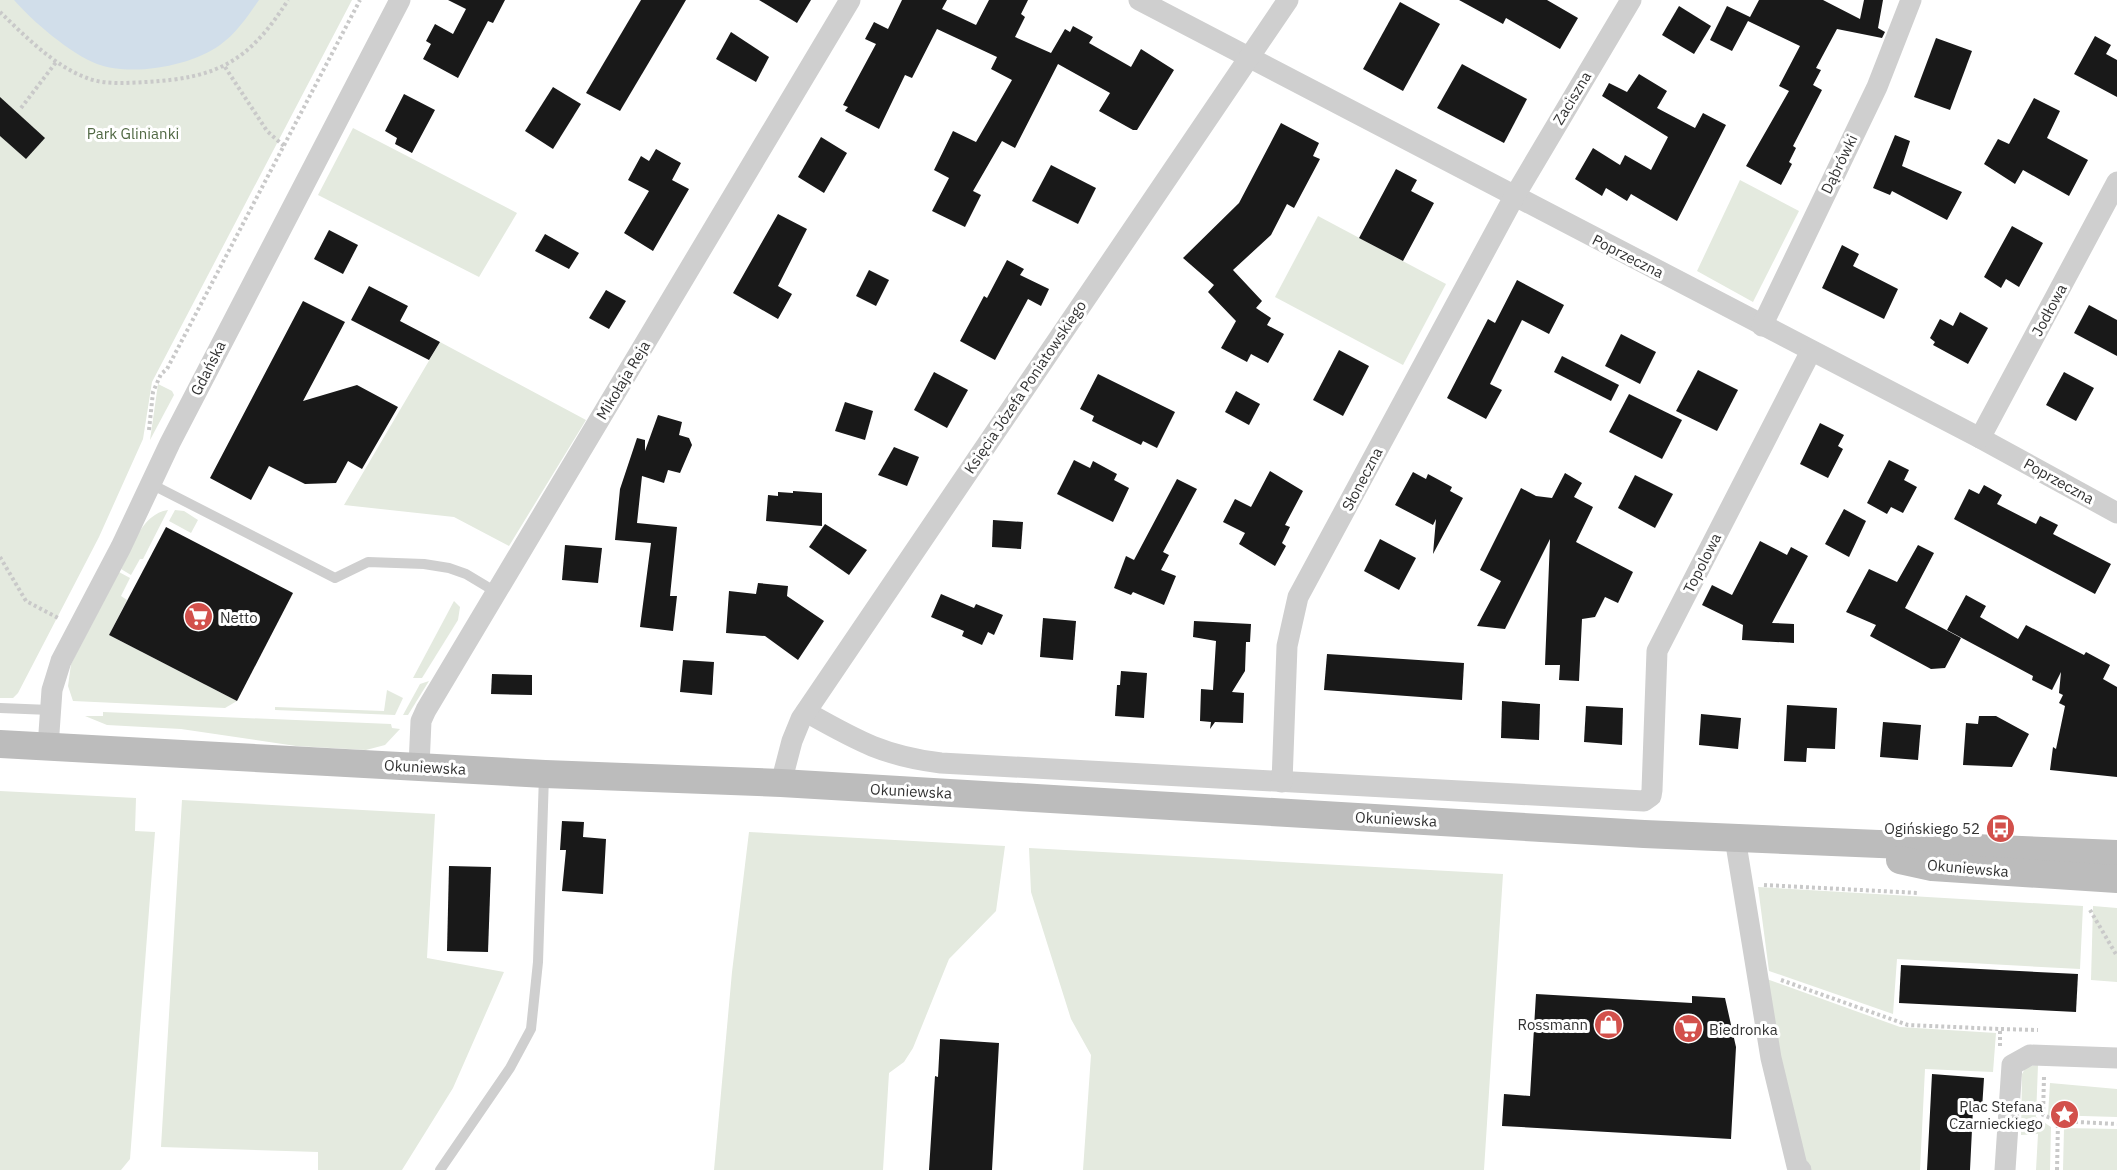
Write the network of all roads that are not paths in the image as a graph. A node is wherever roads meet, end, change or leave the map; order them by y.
1 (400, 0) edge
2 (850, 0) edge
3 (1139, 0) edge
4 (1288, 0) edge
5 (1631, 0) edge
6 (1911, 0) edge
7 (1248, 58) junction
8 (2117, 182) edge
9 (1514, 197) junction
10 (1762, 326) junction
11 (1811, 351) junction
12 (1980, 438) junction
13 (150, 484) junction
14 (2117, 513) edge
15 (496, 592) junction
16 (0, 708) edge
17 (50, 710) junction
18 (806, 712) junction
19 (0, 744) edge
20 (48, 747) junction
21 (419, 766) junction
22 (544, 774) junction
23 (1281, 782) junction
24 (781, 783) junction
25 (1652, 790) joint
26 (1735, 838) junction
27 (1821, 843) junction
28 (2117, 854) edge
29 (2117, 879) edge
30 (2117, 1058) edge
31 (1795, 1168) edge
32 (440, 1170) edge
33 (2005, 1170) edge

1 - 13 street, Gdańska
2 - 15 street, Mikołaja Reja
3 - 7 street, Poprzeczna
4 - 7 street, Księcia Józefa Poniatowskiego
5 - 9 street, Zaciszna
6 - 10 street, Dąbrówki
7 - 9 street, Poprzeczna
7 - 18 street, Księcia Józefa Poniatowskiego
8 - 12 street, Jodłowa
9 - 10 street, Poprzeczna
9 - 23 street, Słoneczna
10 - 11 street, Poprzeczna
11 - 12 street, Poprzeczna
11 - 25 street, Topolowa
12 - 14 street, Poprzeczna
13 - 15 lane
13 - 17 street, Gdańska
15 - 21 street, Mikołaja Reja
16 - 17 lane
17 - 20 street, Gdańska
18 - 23 street, Okuniewska
18 - 24 street, Księcia Józefa Poniatowskiego
19 - 20 main road, Okuniewska
20 - 21 main road, Okuniewska
21 - 22 main road, Okuniewska
22 - 24 main road, Okuniewska
22 - 32 lane
23 - 25 street, Okuniewska
24 - 26 main road, Okuniewska
26 - 27 main road, Okuniewska
26 - 31 street
27 - 28 main road, Okuniewska
27 - 29 main road, Okuniewska
30 - 33 street

